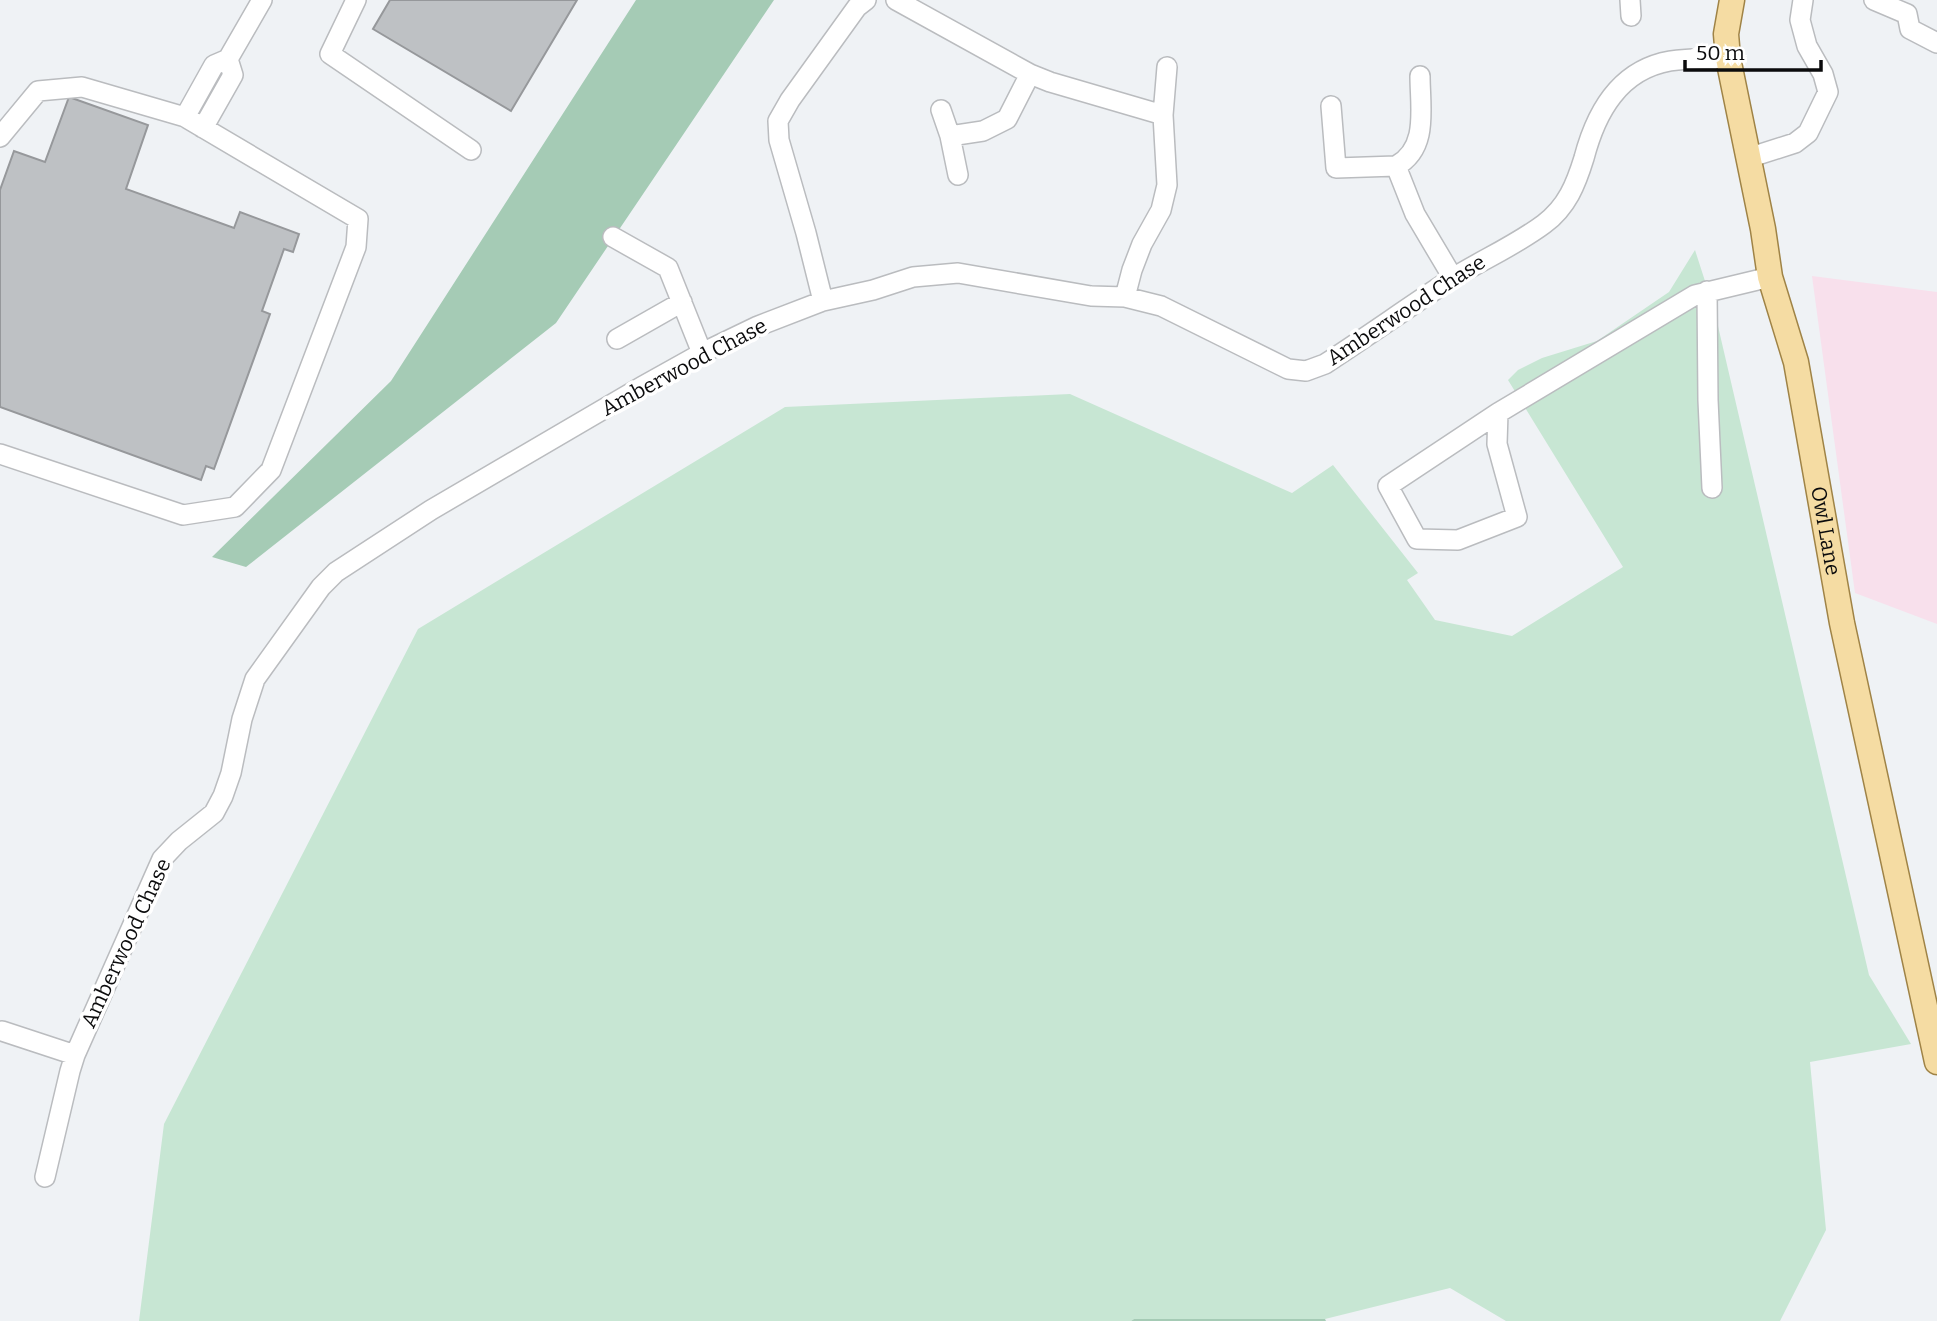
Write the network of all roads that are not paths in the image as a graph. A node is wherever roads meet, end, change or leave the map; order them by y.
1 (262, 0) edge
2 (356, 0) edge
3 (866, 0) edge
4 (896, 0) edge
5 (1732, 0) edge
6 (1803, 0) edge
7 (1874, 0) edge
8 (1904, 6) edge
9 (1937, 43) edge
10 (1728, 58) junction
11 (228, 60) junction
12 (1167, 67) dead end
13 (1030, 74) junction
14 (1420, 76) dead end
15 (1331, 106) dead end
16 (941, 110) dead end
17 (1163, 115) junction
18 (185, 117) junction
19 (203, 128) junction
20 (950, 136) junction
21 (0, 137) edge
22 (471, 150) dead end
23 (1748, 158) junction
24 (1396, 166) junction
25 (958, 174) dead end
26 (613, 237) dead end
27 (1770, 277) junction
28 (1453, 278) junction
29 (1707, 291) junction
30 (1125, 298) junction
31 (823, 301) junction
32 (682, 302) junction
33 (617, 339) dead end
34 (702, 353) junction
35 (1498, 412) junction
36 (0, 454) edge
37 (1712, 488) dead end
38 (2, 1031) dead end
39 (75, 1055) junction
40 (1937, 1062) edge
41 (45, 1177) dead end

1 - 11 street
2 - 22 street
3 - 31 street
4 - 13 street
5 - 10 main road, Owl Lane
6 - 23 street
7 - 8 street
8 - 9 street
10 - 23 main road, Owl Lane
10 - 28 street, Amberwood Chase
11 - 18 street
11 - 19 street
12 - 17 street
13 - 17 street
13 - 20 street
14 - 24 street
15 - 24 street
16 - 20 street
17 - 30 street
18 - 19 street
18 - 21 street
19 - 36 street
20 - 25 street
23 - 27 main road, Owl Lane
24 - 28 street
26 - 32 street
27 - 29 street
27 - 40 main road, Owl Lane
28 - 30 street, Amberwood Chase
29 - 35 street
29 - 37 street
30 - 31 street, Amberwood Chase
31 - 34 street, Amberwood Chase
32 - 33 street
32 - 34 street
34 - 39 street, Amberwood Chase
35 - 35 street
38 - 39 street, Amberwood Chase
39 - 41 street, Amberwood Chase

